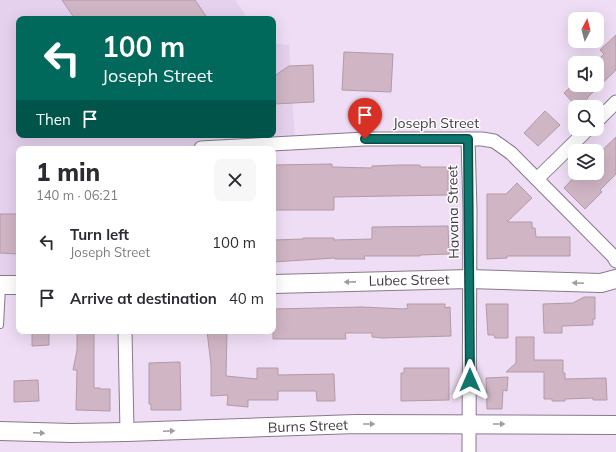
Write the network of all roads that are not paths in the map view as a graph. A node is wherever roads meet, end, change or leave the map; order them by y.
1 (616, 102) edge
2 (604, 114) edge
3 (581, 136) edge
4 (468, 139) junction
5 (237, 146) edge
6 (537, 179) junction
7 (616, 261) edge
8 (470, 279) junction
9 (616, 279) edge
10 (276, 284) edge
11 (7, 285) edge
12 (0, 319) edge
13 (0, 325) edge
14 (125, 334) edge
15 (470, 424) junction
16 (616, 425) edge
17 (0, 432) edge
18 (127, 432) junction
19 (470, 452) edge

1 - 2 street
3 - 6 street
4 - 5 street, Joseph Street
4 - 6 street, Joseph Street
4 - 8 street, Havana Street
6 - 7 street, Joseph Street
9 -> 8 street, Lubec Street
8 -> 10 street, Lubec Street
8 - 15 street, Havana Street
11 - 12 lane
12 - 13 lane
14 - 18 street
15 -> 16 street, Burns Street
18 -> 15 street, Burns Street
15 - 19 street, Havana Street
17 -> 18 street, Burns Street

